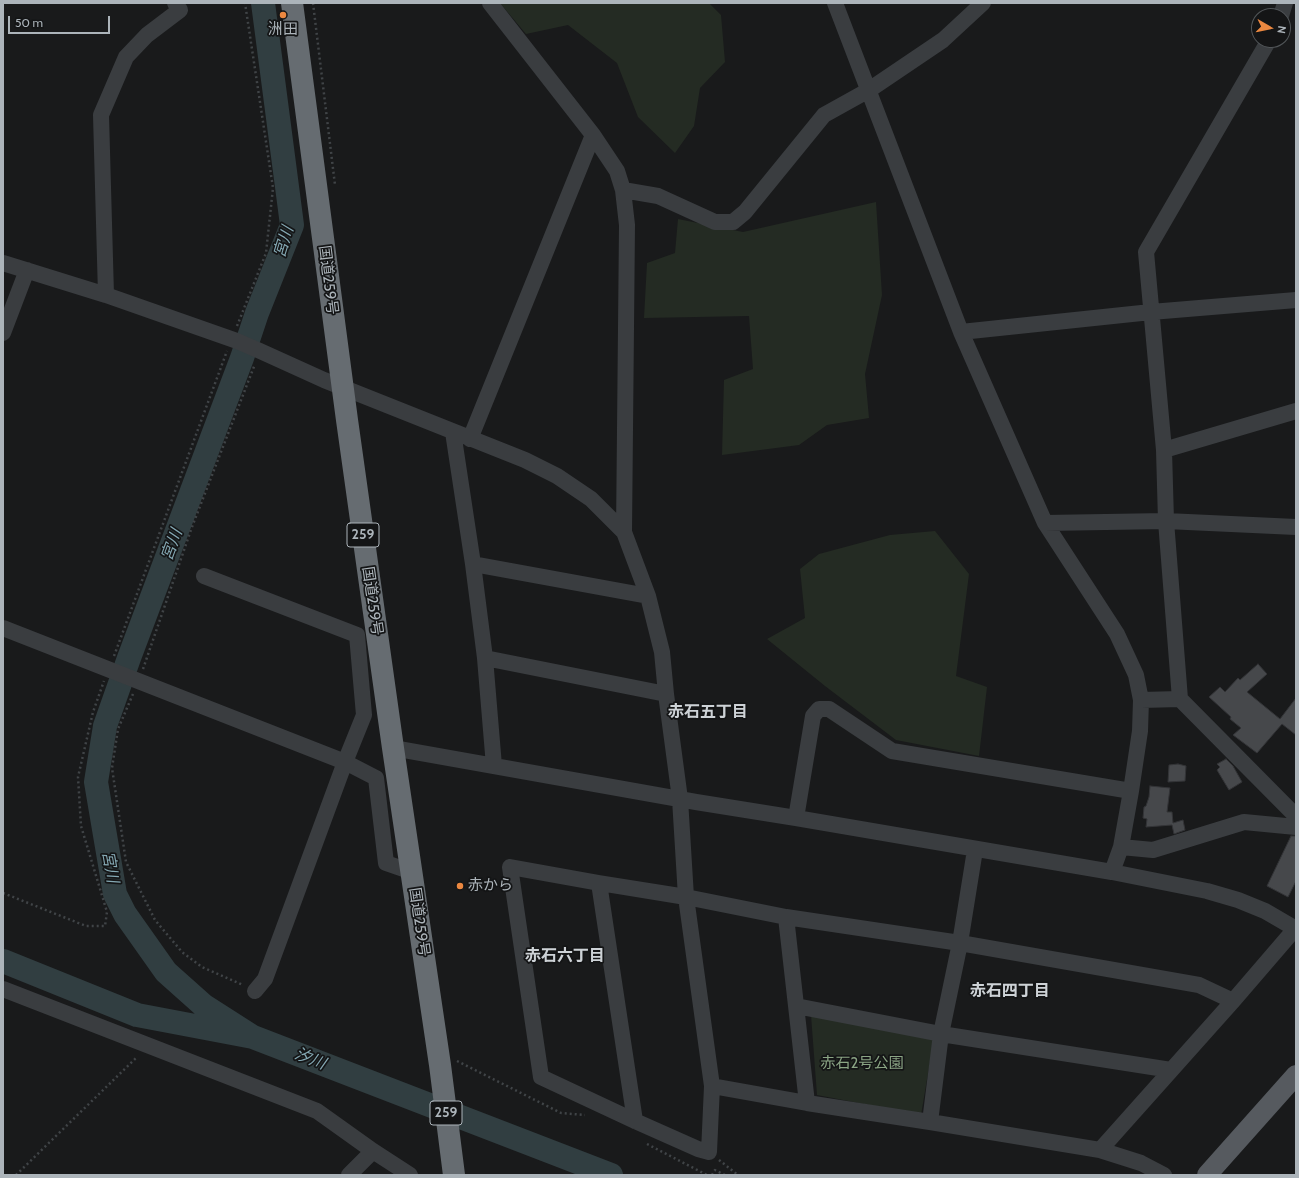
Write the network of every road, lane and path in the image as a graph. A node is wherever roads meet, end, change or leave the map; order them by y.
1 (175, 3) edge
2 (245, 3) edge
3 (292, 3) edge
4 (490, 3) edge
5 (835, 3) edge
6 (983, 3) edge
7 (1264, 48) edge
8 (869, 90) junction
9 (593, 134) junction
10 (623, 190) junction
11 (3, 263) edge
12 (26, 270) junction
13 (106, 295) junction
14 (1296, 300) edge
15 (1151, 312) junction
16 (961, 332) junction
17 (3, 333) edge
18 (234, 341) junction
19 (258, 350) junction
20 (342, 387) junction
21 (1296, 411) edge
22 (453, 432) junction
23 (470, 439) junction
24 (1164, 450) junction
25 (1166, 522) junction
26 (1045, 524) junction
27 (1296, 527) edge
28 (624, 532) junction
29 (473, 564) junction
30 (204, 576) dead end
31 (648, 596) junction
32 (3, 628) edge
33 (485, 658) junction
34 (111, 670) junction
35 (139, 681) junction
36 (666, 694) junction
37 (1180, 699) junction
38 (1141, 700) junction
39 (393, 748) junction
40 (345, 762) junction
41 (494, 766) junction
42 (1132, 791) junction
43 (680, 799) junction
44 (1296, 816) edge
45 (796, 818) junction
46 (1296, 827) edge
47 (1121, 847) junction
48 (975, 850) junction
49 (412, 872) junction
50 (1112, 872) junction
51 (599, 883) junction
52 (3, 893) edge
53 (686, 897) junction
54 (786, 917) junction
55 (1296, 929) edge
56 (960, 943) junction
57 (3, 989) edge
58 (255, 991) joint
59 (1233, 1001) junction
60 (796, 1006) junction
61 (941, 1034) junction
62 (149, 1045) junction
63 (439, 1058) junction
64 (1171, 1070) junction
65 (1296, 1075) edge
66 (712, 1086) junction
67 (807, 1103) junction
68 (592, 1115) dead end
69 (635, 1121) junction
70 (930, 1122) junction
71 (642, 1141) dead end
72 (1100, 1150) junction
73 (373, 1151) junction
74 (709, 1152) junction
75 (453, 1168) edge
76 (16, 1175) edge
77 (349, 1175) edge
78 (410, 1175) edge
79 (706, 1175) edge
80 (712, 1175) edge
81 (725, 1175) edge
82 (738, 1175) edge
83 (1164, 1175) edge
84 (1207, 1175) edge

1 - 13 street
2 - 18 path
3 - 20 highway, 国道259号 / 259
4 - 9 street
5 - 8 street
6 - 8 street
7 - 15 street
8 - 10 street
8 - 16 street
9 - 10 street
9 - 23 street
10 - 28 street
11 - 12 street
12 - 13 street
12 - 17 street
13 - 18 street
14 - 15 street
15 - 16 street
15 - 24 street
16 - 26 street
18 - 19 street
18 - 34 path
19 - 20 street
19 - 35 path
20 - 22 street
20 - 39 highway, 国道259号 / 259
21 - 24 street
22 - 23 street
22 - 29 street
23 - 28 street
24 - 25 street
25 - 26 street
25 - 27 street
25 - 37 street
26 - 38 street
28 - 31 street
29 - 31 street
29 - 33 street
30 - 40 street
31 - 36 street
32 - 34 street
33 - 36 street
33 - 41 street
34 - 35 street
34 - 52 path
35 - 40 street
35 - 58 path
36 - 43 street
37 - 38 street
37 - 44 street
38 - 42 street
39 - 41 street
39 - 49 highway, 国道259号 / 259
40 - 49 street
40 - 58 street
41 - 43 street
42 - 45 street
42 - 47 street
43 - 45 street
43 - 53 street
45 - 48 street
46 - 47 street
47 - 50 street
48 - 50 street
48 - 56 street
49 - 63 highway, 国道259号 / 259
50 - 55 street
51 - 53 street
51 - 69 street
51 - 69 street
53 - 54 street
53 - 66 street
54 - 56 street
54 - 60 street
55 - 59 street
56 - 59 street
56 - 61 street
57 - 62 street
59 - 64 street
60 - 61 street
60 - 67 street
61 - 64 street
61 - 70 street
62 - 73 street
62 - 76 path
63 - 68 path
63 - 75 highway, 国道259号 / 259
64 - 72 street
65 - 84 main road
66 - 67 street
66 - 74 street
67 - 70 street
69 - 74 street
70 - 72 street
71 - 79 path
72 - 83 street
73 - 77 street
73 - 78 street
74 - 82 path
80 - 81 path

